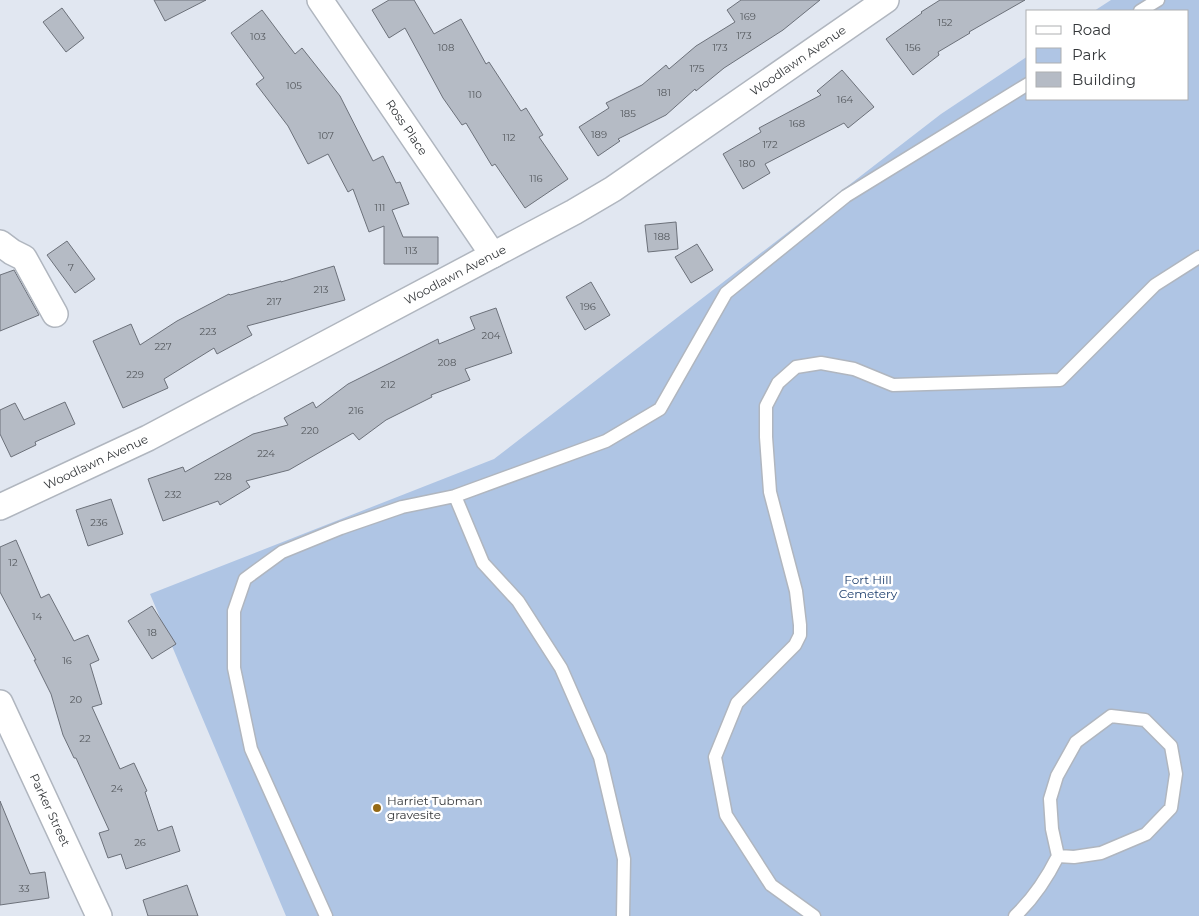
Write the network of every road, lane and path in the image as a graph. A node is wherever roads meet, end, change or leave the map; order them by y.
1 (320, 0) edge
2 (886, 0) edge
3 (1158, 0) edge
4 (1142, 10) edge
5 (1026, 85) edge
6 (0, 243) edge
7 (493, 255) junction
8 (1199, 256) edge
9 (56, 314) dead end
10 (455, 496) junction
11 (0, 507) edge
12 (0, 703) edge
13 (1058, 856) junction
14 (99, 916) edge
15 (326, 916) edge
16 (623, 916) edge
17 (814, 916) edge
18 (1015, 916) edge

1 - 7 street, Ross Place
2 - 7 street, Woodlawn Avenue
3 - 4 lane
5 - 10 lane
6 - 9 street
7 - 11 street, Woodlawn Avenue
8 - 17 lane
10 - 15 lane
10 - 16 lane
12 - 14 street, Parker Street
13 - 13 lane
13 - 18 lane

